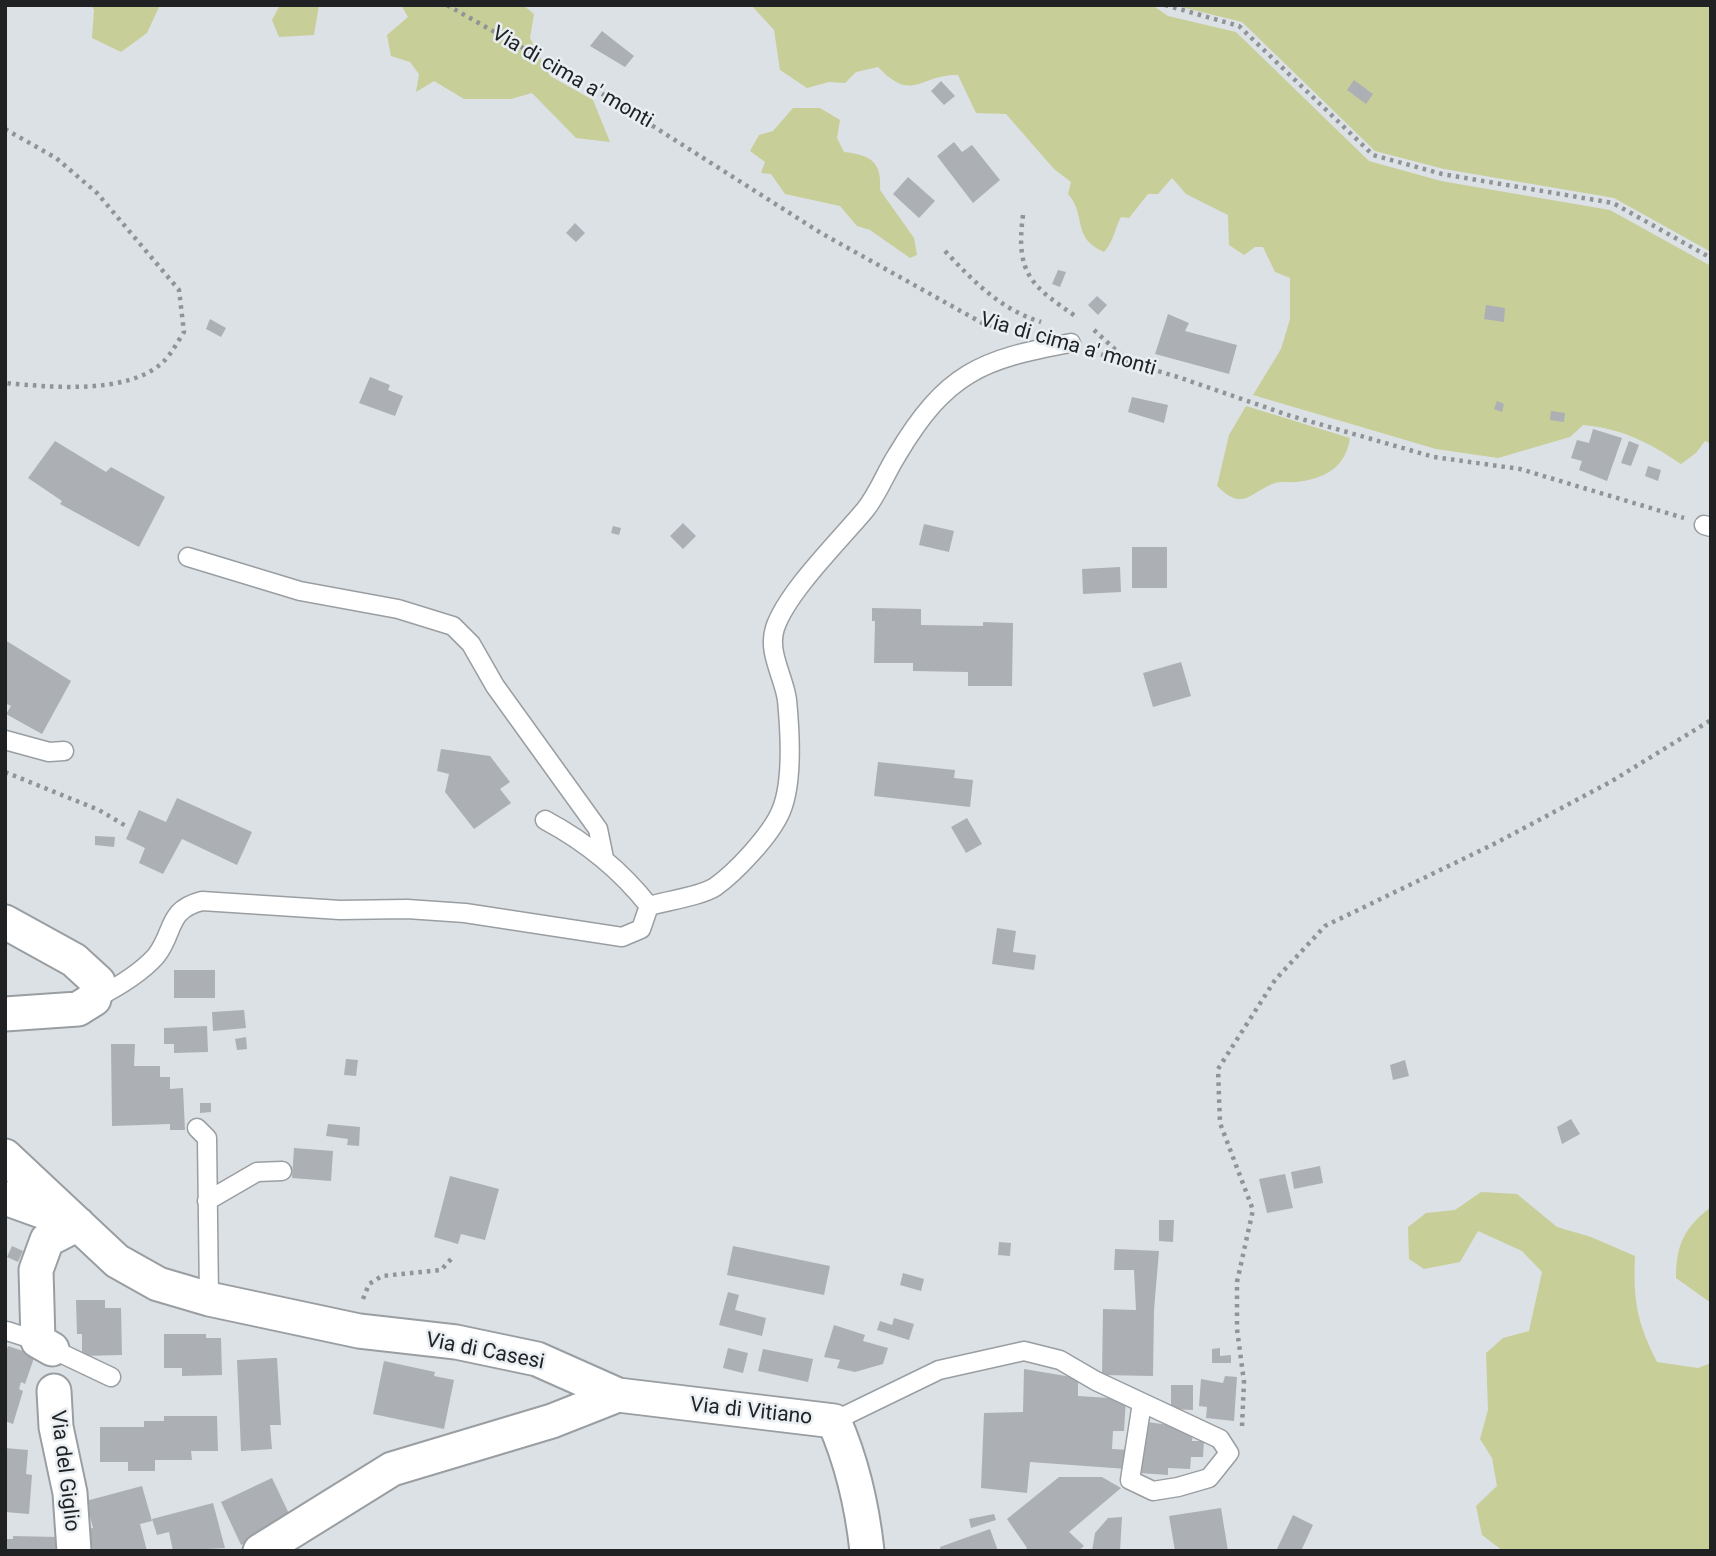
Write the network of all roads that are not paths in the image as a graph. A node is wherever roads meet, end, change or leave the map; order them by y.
1 (1071, 343) road end
2 (188, 557) dead end
3 (5, 740) edge
4 (64, 751) dead end
5 (545, 820) dead end
6 (604, 858) junction
7 (649, 905) junction
8 (5, 922) edge
9 (94, 999) junction
10 (5, 1014) edge
11 (197, 1128) dead end
12 (5, 1156) edge
13 (282, 1171) dead end
14 (5, 1198) edge
15 (207, 1201) junction
16 (78, 1224) junction
17 (209, 1299) junction
18 (7, 1331) edge
19 (45, 1345) junction
20 (111, 1377) dead end
21 (54, 1391) dead end
22 (618, 1395) junction
23 (1142, 1403) junction
24 (834, 1421) junction
25 (74, 1551) edge
26 (260, 1551) edge
27 (867, 1551) edge

1 - 7 lane
2 - 6 lane
3 - 4 lane
5 - 6 lane
6 - 7 lane
7 - 9 lane
8 - 9 street
9 - 10 street
11 - 15 lane
12 - 16 street, Via di Casesi
13 - 15 lane
14 - 16 street
15 - 17 lane
16 - 17 street, Via di Casesi
16 - 19 street
17 - 22 street, Via di Casesi
18 - 19 lane
19 - 20 lane
21 - 25 street, Via del Giglio
22 - 24 street, Via di Vitiano
22 - 26 street
23 - 23 lane
23 - 24 lane
24 - 27 street, Via di Vitiano

